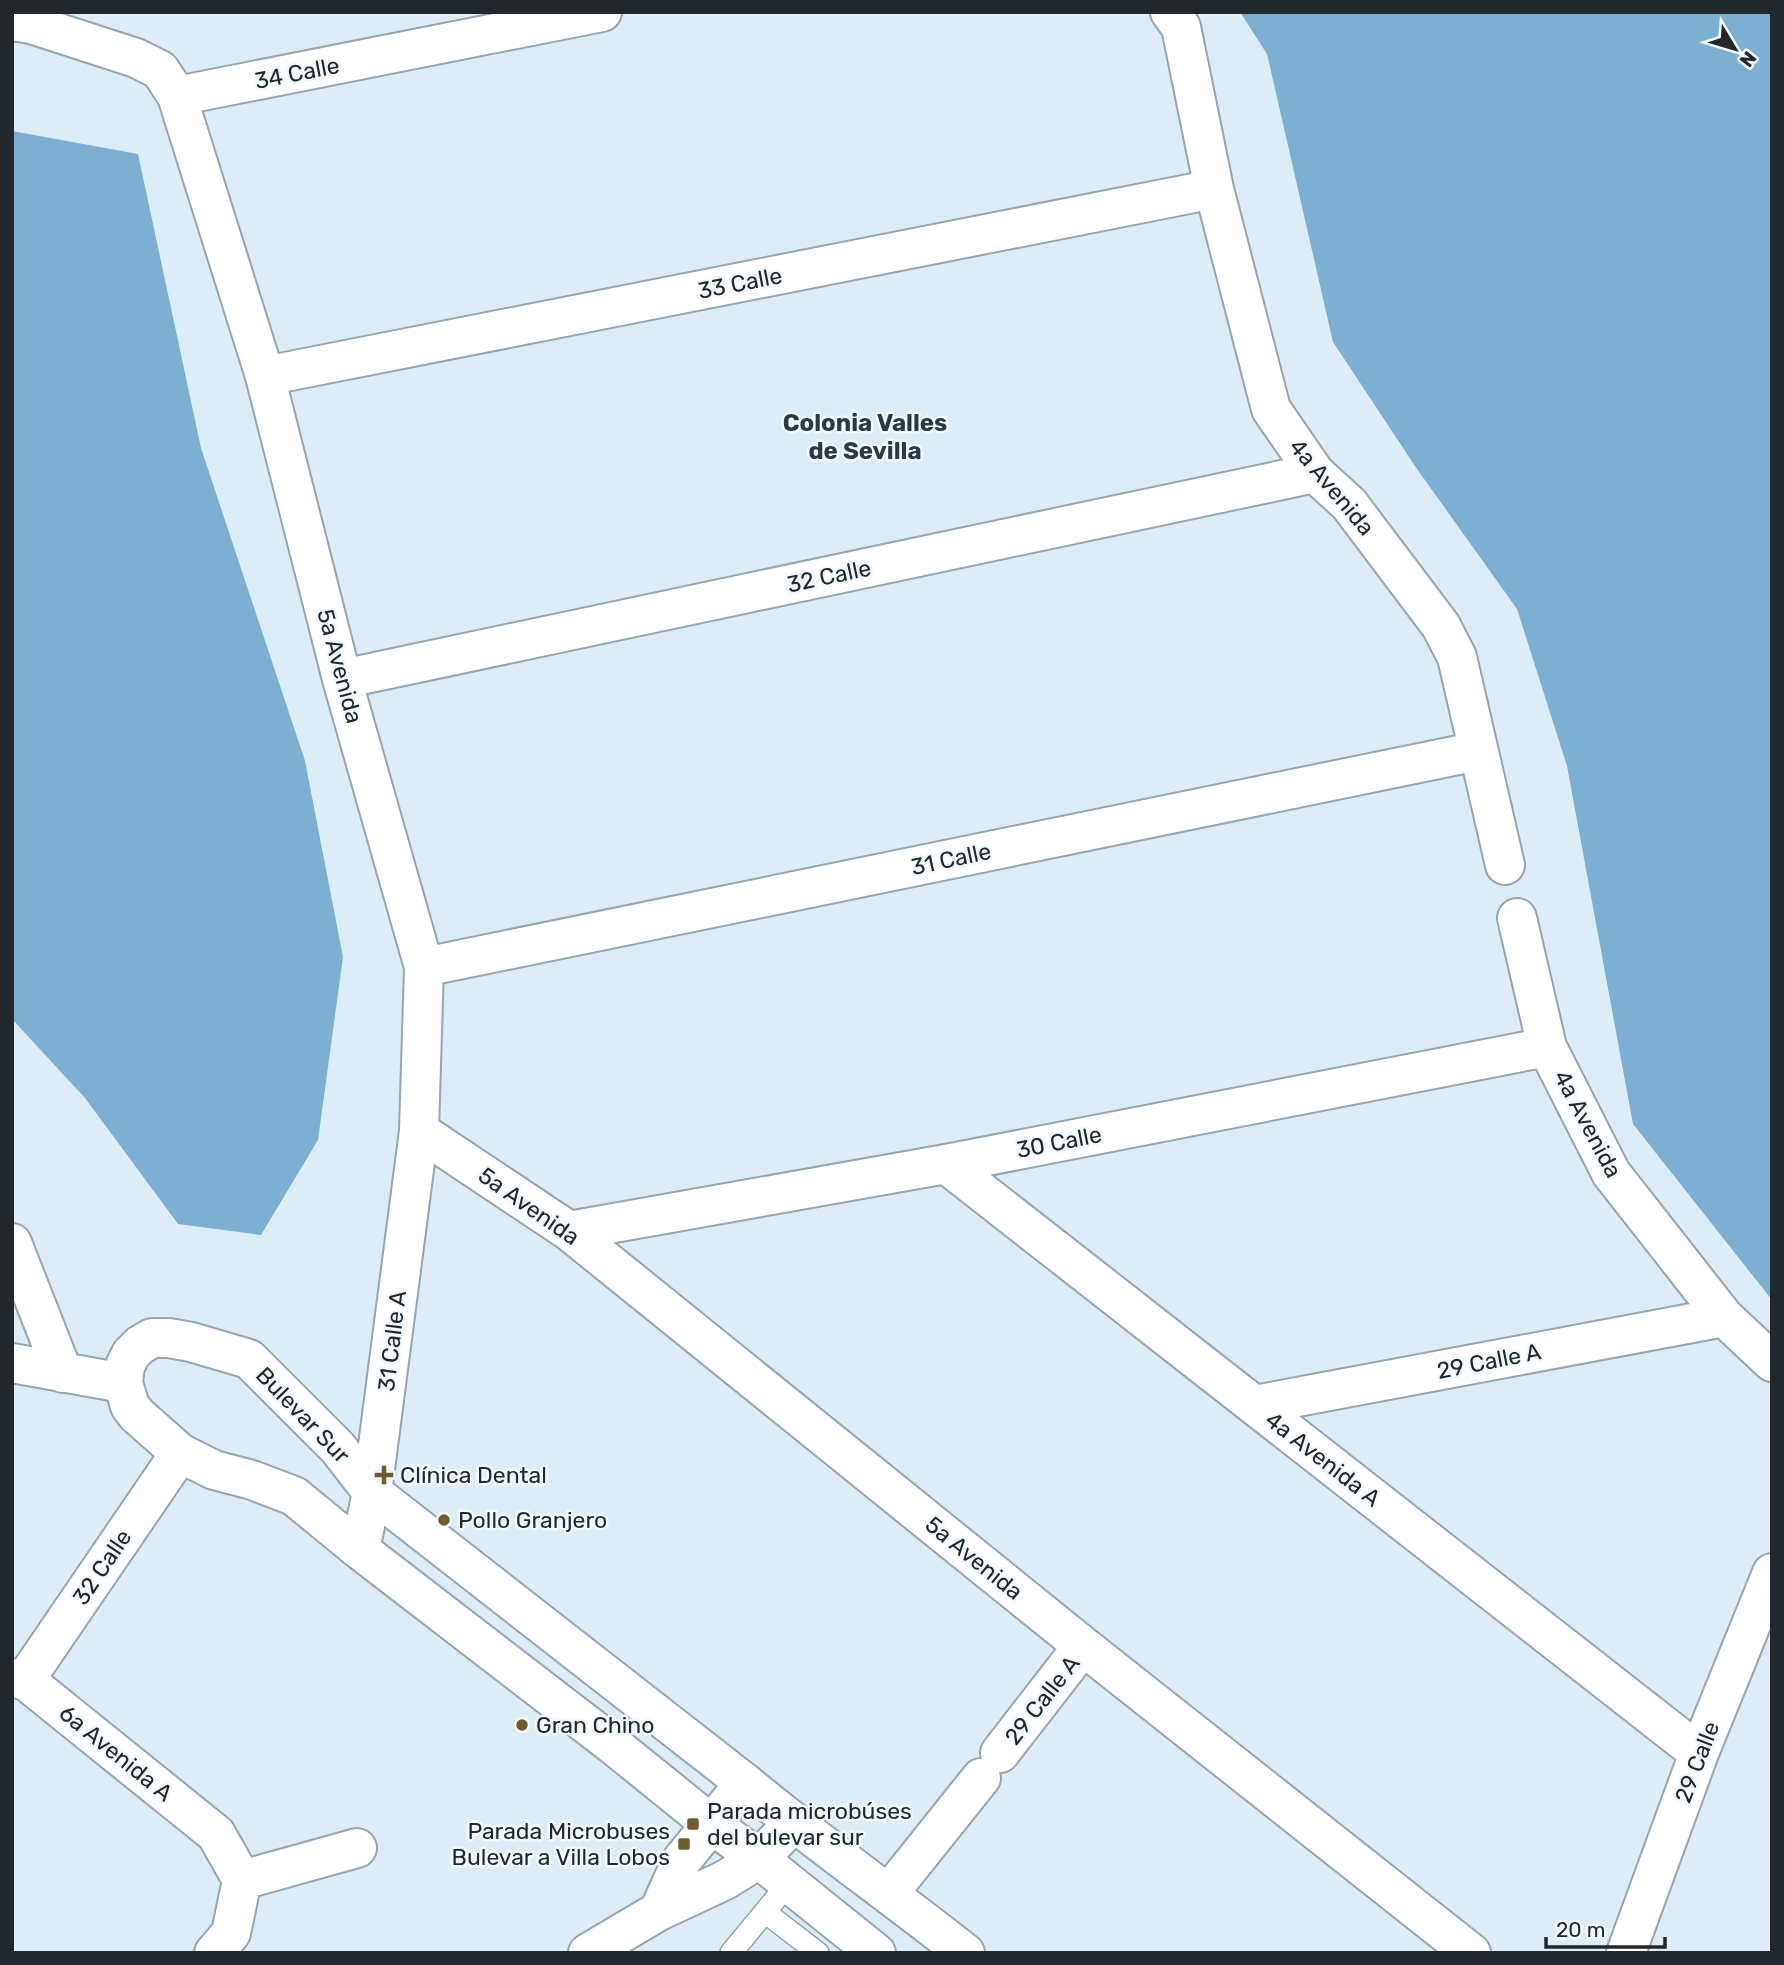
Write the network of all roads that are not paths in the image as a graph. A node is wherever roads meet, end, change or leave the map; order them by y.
1 (601, 12) edge
2 (1170, 12) edge
3 (24, 19) edge
4 (177, 96) junction
5 (1214, 189) junction
6 (265, 376) junction
7 (1315, 473) junction
8 (342, 679) junction
9 (1478, 751) junction
10 (1505, 865) dead end
11 (1517, 918) dead end
12 (424, 967) junction
13 (1547, 1047) junction
14 (419, 1131) junction
15 (946, 1164) junction
16 (569, 1231) junction
17 (12, 1243) edge
18 (1724, 1317) junction
19 (1772, 1362) edge
20 (12, 1363) edge
21 (63, 1373) junction
22 (123, 1383) junction
23 (1255, 1405) junction
24 (180, 1454) junction
25 (372, 1492) junction
26 (360, 1550) junction
27 (1772, 1573) edge
28 (1083, 1646) junction
29 (18, 1679) edge
30 (1699, 1754) junction
31 (745, 1783) junction
32 (793, 1823) junction
33 (711, 1824) junction
34 (357, 1848) dead end
35 (759, 1859) junction
36 (242, 1880) junction
37 (888, 1893) junction
38 (776, 1898) junction
39 (659, 1911) junction
40 (214, 1953) edge
41 (588, 1953) edge
42 (731, 1953) edge
43 (818, 1953) edge
44 (876, 1953) edge
45 (965, 1953) edge
46 (1471, 1953) edge
47 (1626, 1953) edge

1 - 4 street, 34 Calle
2 - 5 street, 4a Avenida
3 - 4 street
4 - 6 street, 5a Avenida
5 - 6 street, 33 Calle
5 - 7 street, 4a Avenida
6 - 8 street, 5a Avenida
7 - 8 street, 32 Calle
7 - 9 street, 4a Avenida
8 - 12 street, 5a Avenida
9 - 10 street, 4a Avenida
9 - 12 street, 31 Calle
11 - 13 street, 4a Avenida
12 - 14 street, 5a Avenida
13 - 15 street, 30 Calle
13 - 18 street, 4a Avenida
14 - 16 street, 5a Avenida
14 - 25 street, 31 Calle A
15 - 16 street, 30 Calle
15 - 23 street, 4a Avenida A
16 - 28 street, 5a Avenida
17 - 21 street
18 - 19 street, 4a Avenida
18 - 23 street, 29 Calle A
20 - 21 street
21 - 22 street
22 - 24 street
22 - 25 street, Bulevar Sur
23 - 30 street, 4a Avenida A
24 - 26 street
24 - 29 street, 32 Calle
25 - 26 street, 31 Calle A
25 - 31 street, Bulevar Sur
26 - 33 street
27 - 30 street, 29 Calle
28 - 37 street, 29 Calle A
28 - 46 street, 5a Avenida
29 - 36 street, 6a Avenida A
30 - 47 street, 29 Calle
31 - 32 street, Bulevar Sur
31 - 33 street
32 - 35 street
32 - 37 street, Bulevar Sur
33 - 35 street
33 - 39 street
34 - 36 street
35 - 38 street
35 - 39 street
36 - 40 street
37 - 45 street, Bulevar Sur
38 - 42 lane
38 - 43 lane
38 - 44 street
39 - 41 street

